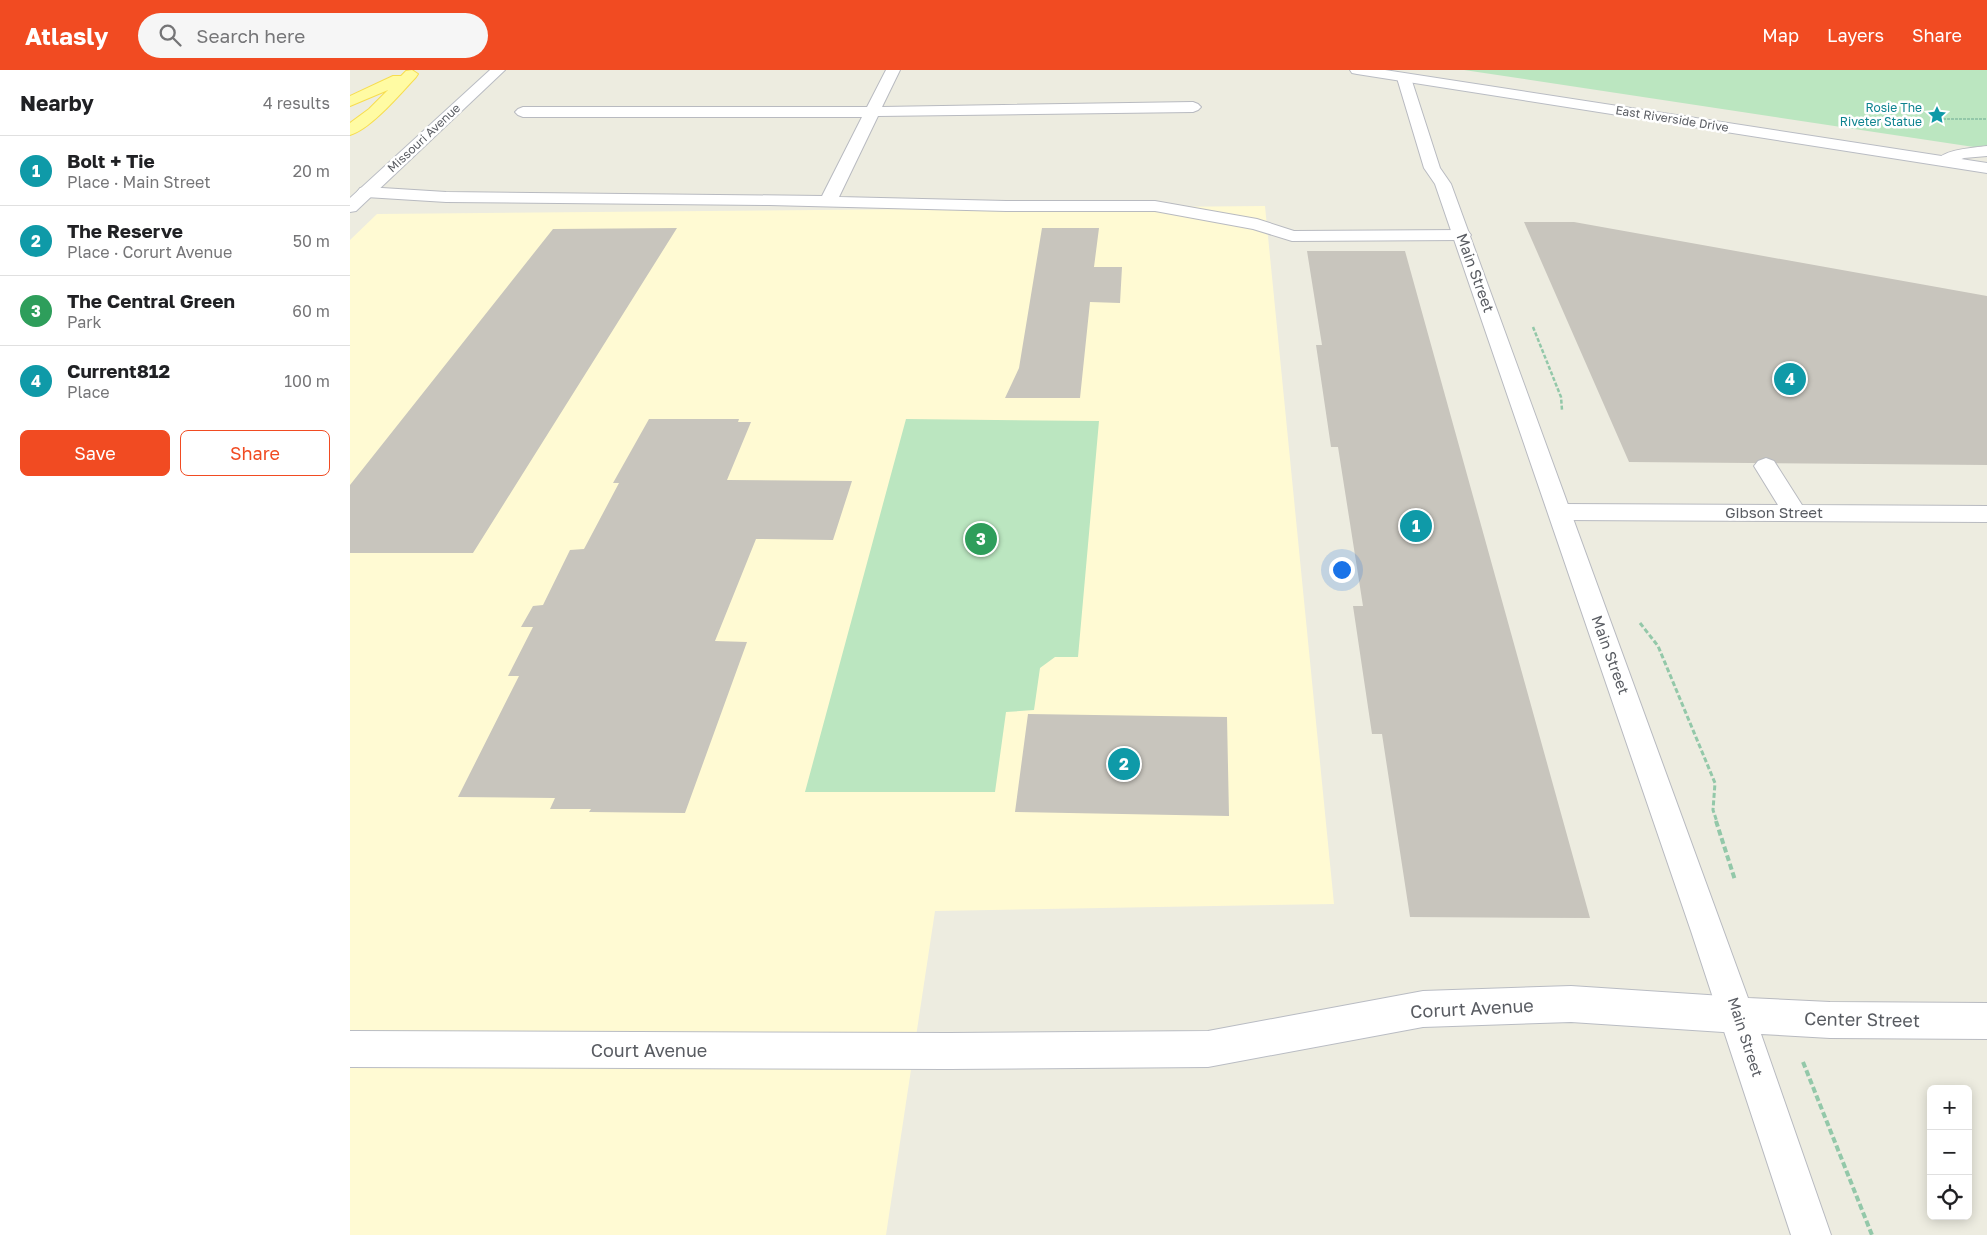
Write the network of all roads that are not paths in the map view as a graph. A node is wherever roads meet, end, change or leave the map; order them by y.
1 (498, 70) edge
2 (893, 70) edge
3 (1357, 70) edge
4 (413, 72) edge
5 (1404, 78) junction
6 (350, 102) edge
7 (1193, 107) dead end
8 (523, 112) dead end
9 (872, 112) junction
10 (350, 116) edge
11 (350, 130) edge
12 (1987, 151) edge
13 (1944, 160) junction
14 (1987, 168) edge
15 (366, 192) junction
16 (828, 201) junction
17 (350, 207) edge
18 (1462, 235) junction
19 (1766, 466) dead end
20 (1561, 512) junction
21 (1795, 513) junction
22 (1987, 514) edge
23 (1738, 1015) junction
24 (1987, 1022) edge
25 (350, 1048) edge
26 (949, 1052) joint
27 (1811, 1235) edge

1 - 15 street, Missouri Avenue
2 - 9 street
3 - 5 street, East Riverside Drive
4 - 6 main road
4 - 10 main road
4 - 11 main road
5 - 13 street, East Riverside Drive
5 - 18 street, Main Street
7 - 9 street
8 - 9 street
9 - 16 street
12 - 13 street
13 - 14 street, East Riverside Drive
15 - 16 street
15 - 17 street, Missouri Avenue
16 - 18 street
18 - 20 street, Main Street
19 - 21 street
20 - 21 street, Gibson Street
20 - 23 street, Main Street
21 - 22 street, Gibson Street
23 - 24 street, Center Street
23 - 26 street, Corurt Avenue
23 - 27 street, Main Street
25 - 26 street, Court Avenue

